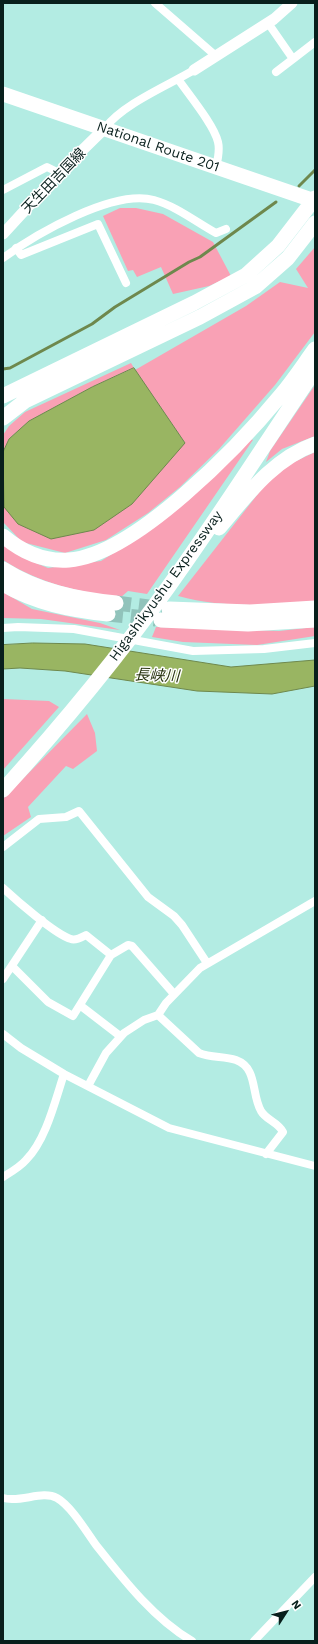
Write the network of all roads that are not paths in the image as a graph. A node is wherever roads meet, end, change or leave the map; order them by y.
1 (155, 3) edge
2 (292, 3) edge
3 (268, 23) junction
4 (315, 42) edge
5 (216, 56) junction
6 (293, 59) junction
7 (194, 70) joint
8 (276, 72) dead end
9 (178, 79) junction
10 (3, 94) edge
11 (105, 128) junction
12 (216, 166) junction
13 (59, 173) junction
14 (3, 190) edge
15 (314, 199) edge
16 (315, 223) edge
17 (226, 229) dead end
18 (3, 234) edge
19 (16, 248) junction
20 (3, 258) edge
21 (126, 283) dead end
22 (315, 349) edge
23 (315, 370) edge
24 (3, 396) edge
25 (25, 401) junction
26 (3, 413) edge
27 (3, 418) edge
28 (315, 444) edge
29 (3, 536) edge
30 (3, 569) edge
31 (3, 584) edge
32 (170, 585) junction
33 (315, 608) edge
34 (315, 620) edge
35 (3, 628) edge
36 (315, 643) edge
37 (3, 790) edge
38 (3, 848) edge
39 (3, 888) edge
40 (315, 901) edge
41 (42, 920) junction
42 (111, 955) junction
43 (207, 963) junction
44 (12, 966) junction
45 (3, 979) edge
46 (174, 994) junction
47 (81, 1006) junction
48 (158, 1015) junction
49 (3, 1034) edge
50 (120, 1036) junction
51 (64, 1074) junction
52 (88, 1086) junction
53 (266, 1154) junction
54 (315, 1166) edge
55 (3, 1177) edge
56 (3, 1498) edge
57 (315, 1577) edge
58 (192, 1641) edge
59 (254, 1641) edge

1 - 5 street
2 - 3 main road
3 - 5 main road
3 - 6 street
4 - 6 street
5 - 7 main road
6 - 8 street
7 - 9 street
9 - 11 street
9 - 12 street
10 - 11 highway, National Route 201
11 - 12 highway, National Route 201
11 - 13 main road, 天生田吉国線
12 - 15 highway, National Route 201
13 - 14 street
13 - 18 main road, 天生田吉国線
15 - 24 highway
16 - 25 highway
17 - 19 street
19 - 20 street
19 - 21 street
22 - 29 highway
23 - 32 highway, Higashikyushu Expressway
25 - 26 highway
25 - 27 highway
28 - 32 highway
30 - 31 highway
32 - 37 highway, Higashikyushu Expressway
33 - 34 highway
35 - 36 street
38 - 43 street
39 - 41 street
40 - 43 street
41 - 42 street
41 - 44 street
42 - 46 street
42 - 47 street
43 - 46 street
44 - 45 street
44 - 47 street
46 - 48 street
47 - 50 street
48 - 50 street
48 - 53 street
49 - 51 street
50 - 52 street
51 - 52 street
51 - 55 street
52 - 53 street
53 - 54 street
56 - 58 street
57 - 59 street

